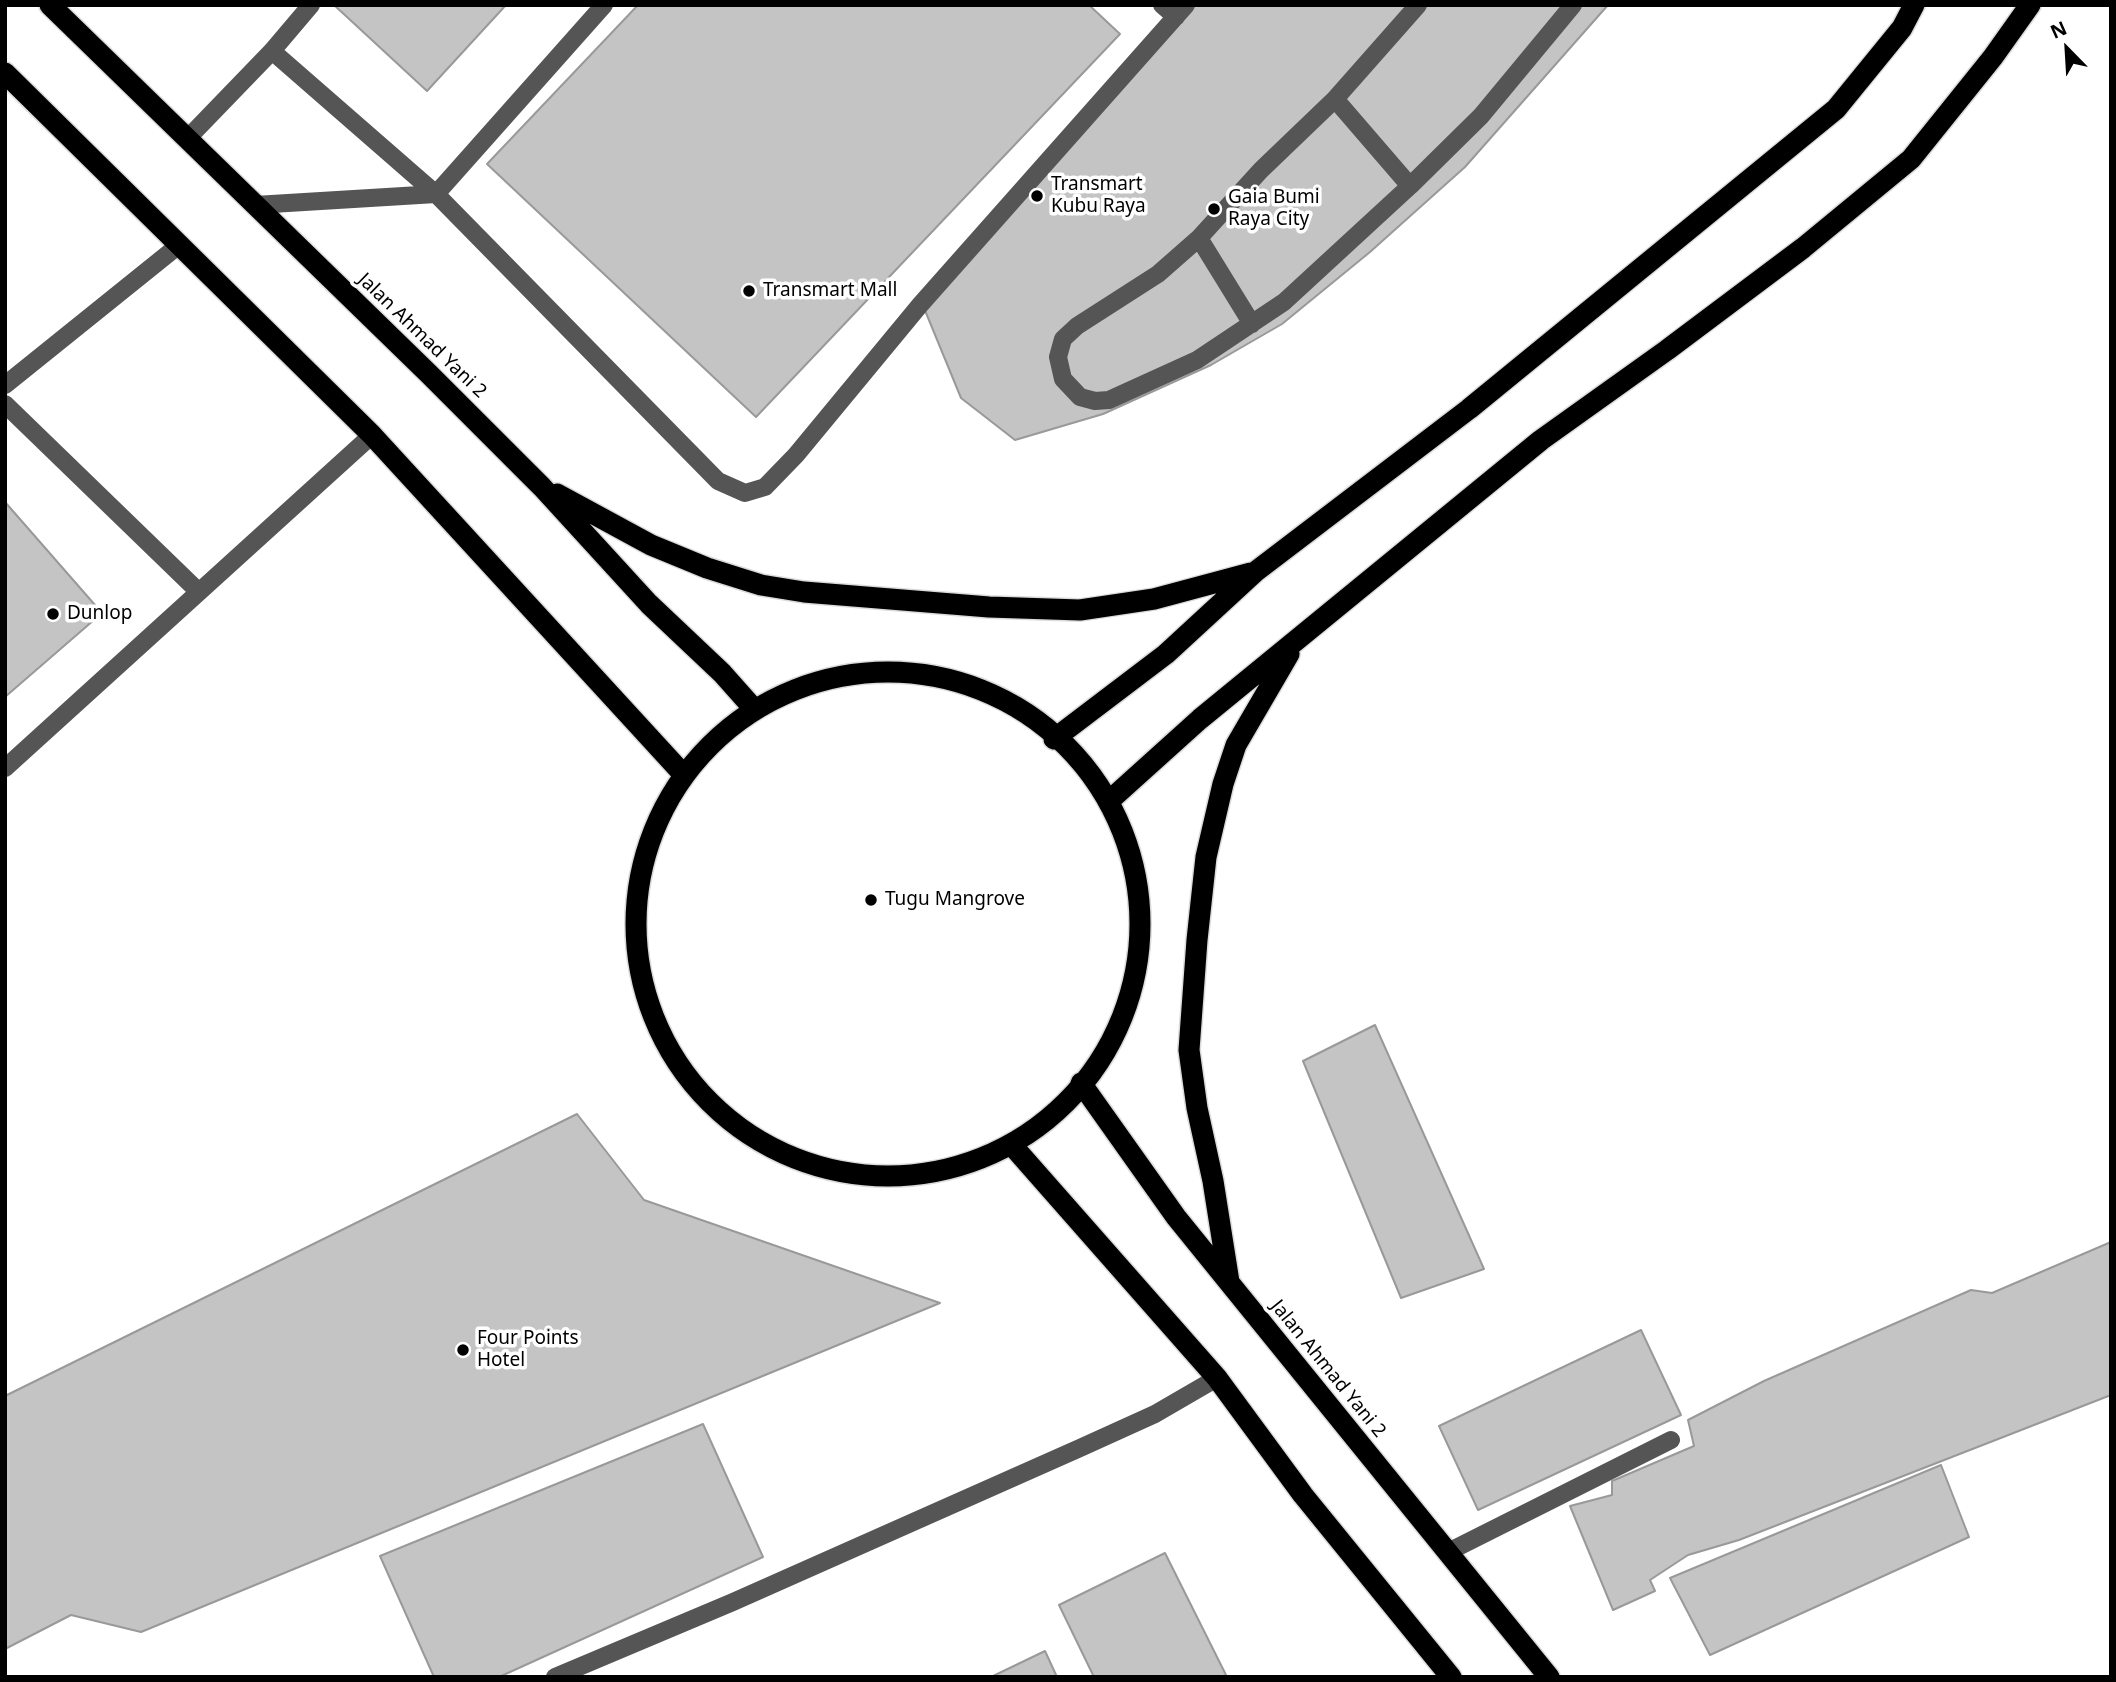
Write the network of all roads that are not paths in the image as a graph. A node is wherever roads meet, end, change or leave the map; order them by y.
1 (50, 5) edge
2 (311, 5) edge
3 (604, 5) edge
4 (1418, 5) edge
5 (1573, 5) edge
6 (1914, 5) edge
7 (2030, 5) edge
8 (1175, 9) edge
9 (272, 51) junction
10 (5, 72) edge
11 (1335, 99) junction
12 (187, 139) junction
13 (1410, 186) junction
14 (436, 194) junction
15 (255, 205) junction
16 (1199, 238) junction
17 (179, 245) junction
18 (1252, 324) junction
19 (5, 385) edge
20 (5, 404) edge
21 (372, 435) junction
22 (542, 487) junction
23 (1255, 572) junction
24 (199, 592) junction
25 (1297, 640) junction
26 (754, 709) junction
27 (1054, 739) junction
28 (5, 768) edge
29 (683, 774) junction
30 (1109, 801) junction
31 (1081, 1083) junction
32 (1011, 1144) junction
33 (1230, 1285) junction
34 (1217, 1378) junction
35 (1671, 1440) dead end
36 (1448, 1552) junction
37 (1445, 1675) edge
38 (555, 1677) edge
39 (1549, 1677) edge

1 - 12 highway, Jalan Ahmad Yani 2
2 - 9 lane
3 - 14 lane
4 - 11 lane
5 - 13 lane
6 - 23 highway
7 - 25 highway
8 - 14 lane
9 - 12 lane
9 - 14 lane
10 - 17 highway
11 - 13 lane
11 - 16 lane
12 - 15 highway, Jalan Ahmad Yani 2
13 - 18 lane
14 - 15 lane
15 - 22 highway, Jalan Ahmad Yani 2
16 - 18 lane
16 - 18 lane
17 - 19 lane
17 - 21 highway
20 - 24 lane
21 - 24 lane
21 - 29 highway
22 - 23 highway
22 - 26 highway, Jalan Ahmad Yani 2
23 - 27 highway
24 - 28 lane
25 - 30 highway
25 - 33 highway
26 - 27 highway
26 - 29 highway
27 - 30 highway
29 - 32 highway
30 - 31 highway
31 - 32 highway
31 - 33 highway, Jalan Ahmad Yani 2
32 - 34 highway
33 - 36 highway, Jalan Ahmad Yani 2
34 - 37 highway
34 - 38 lane
35 - 36 lane
36 - 39 highway, Jalan Ahmad Yani 2

